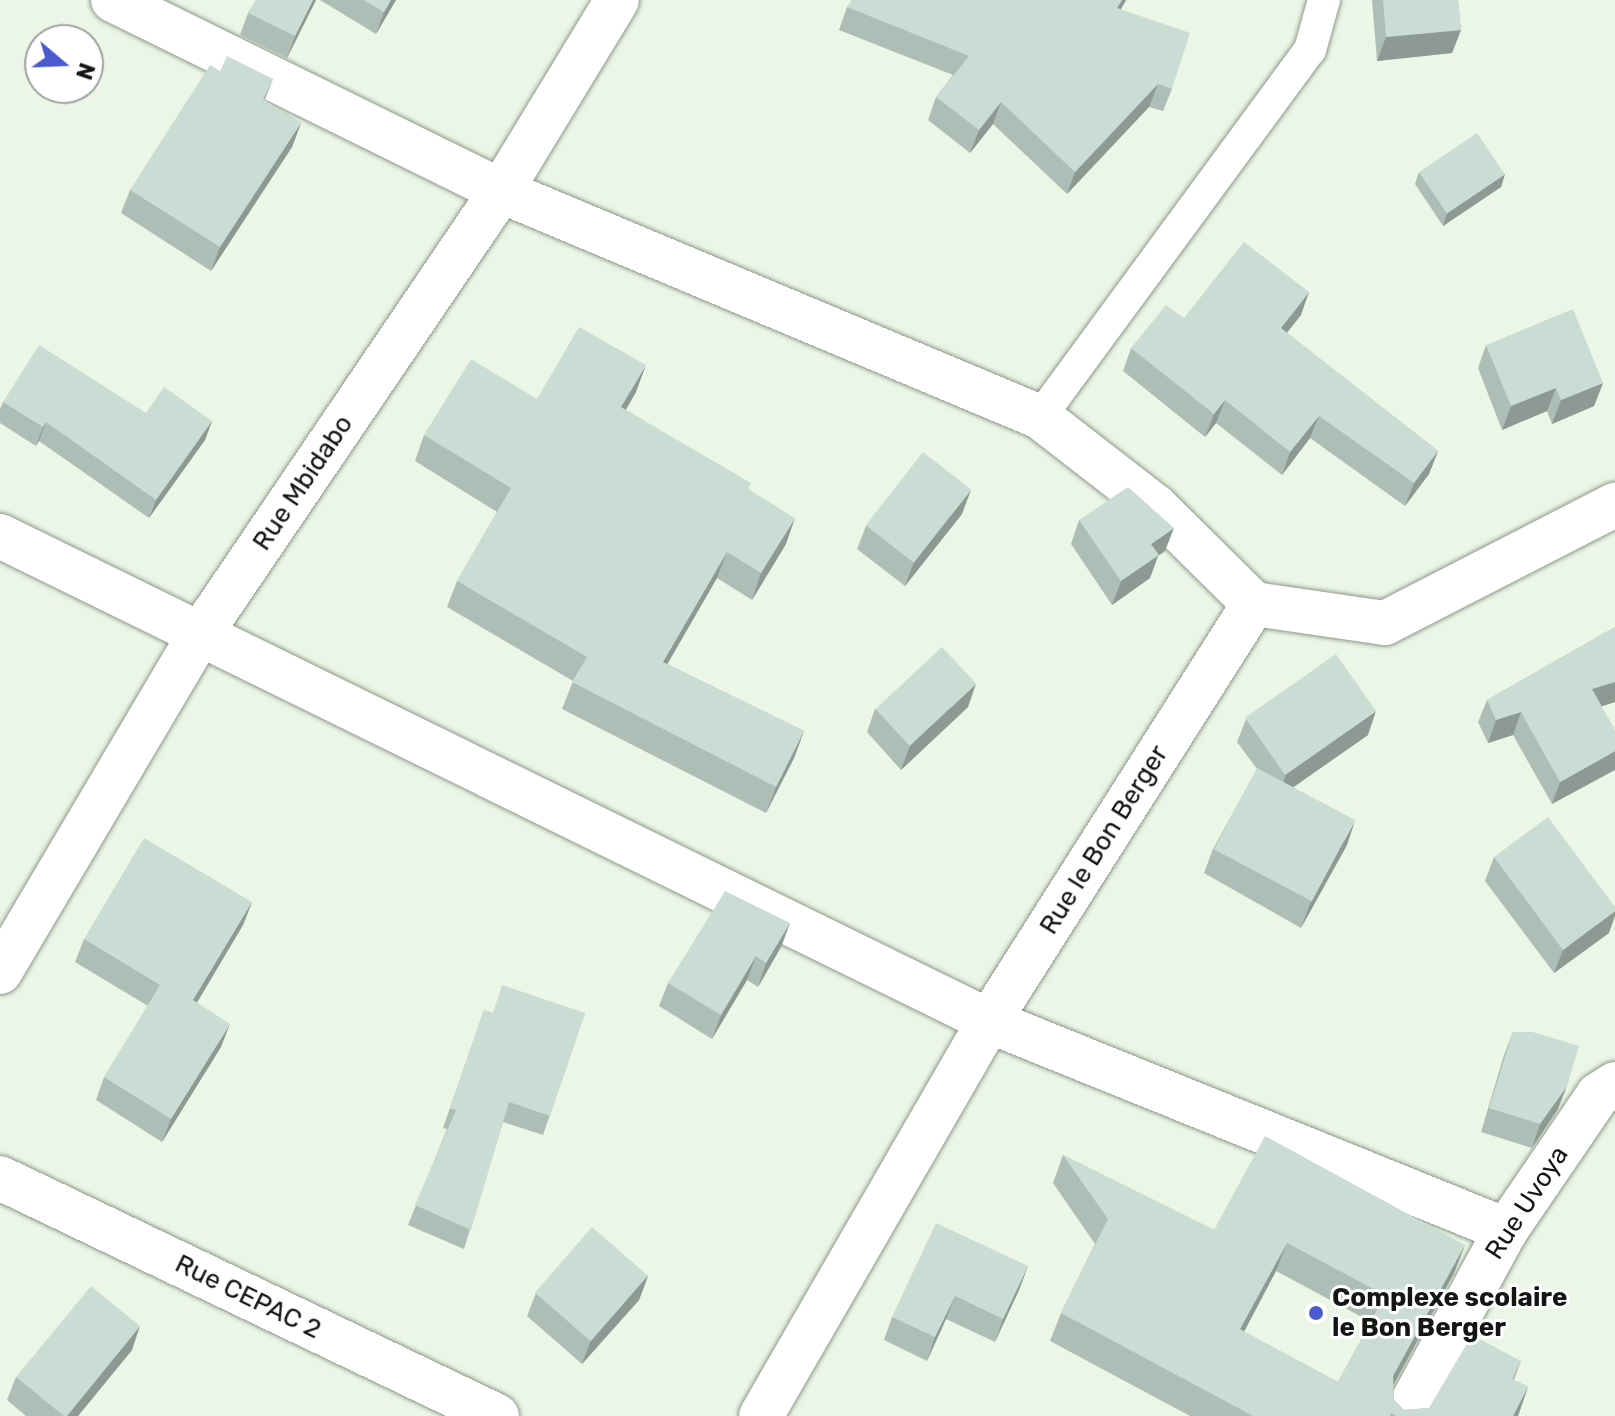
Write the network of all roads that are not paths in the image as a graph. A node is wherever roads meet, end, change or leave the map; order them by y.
1 (113, 0) edge
2 (617, 0) edge
3 (1324, 0) edge
4 (501, 191) junction
5 (1040, 417) junction
6 (1615, 505) edge
7 (0, 536) edge
8 (1254, 604) junction
9 (199, 636) junction
10 (0, 972) edge
11 (989, 1021) junction
12 (1615, 1084) edge
13 (0, 1178) edge
14 (1506, 1230) junction
15 (497, 1416) edge
16 (761, 1416) edge
17 (1405, 1416) edge

1 - 4 street
2 - 4 street, Rue Mbidabo
3 - 5 lane
4 - 5 street
4 - 9 street, Rue Mbidabo
5 - 8 street
6 - 8 street
7 - 9 street
8 - 11 street, Rue le Bon Berger
9 - 10 street, Rue Mbidabo
9 - 11 street
11 - 14 street
11 - 16 street, Rue le Bon Berger
12 - 14 street, Rue Uvoya
13 - 15 street, Rue CEPAC 2
14 - 17 street, Rue Uvoya

